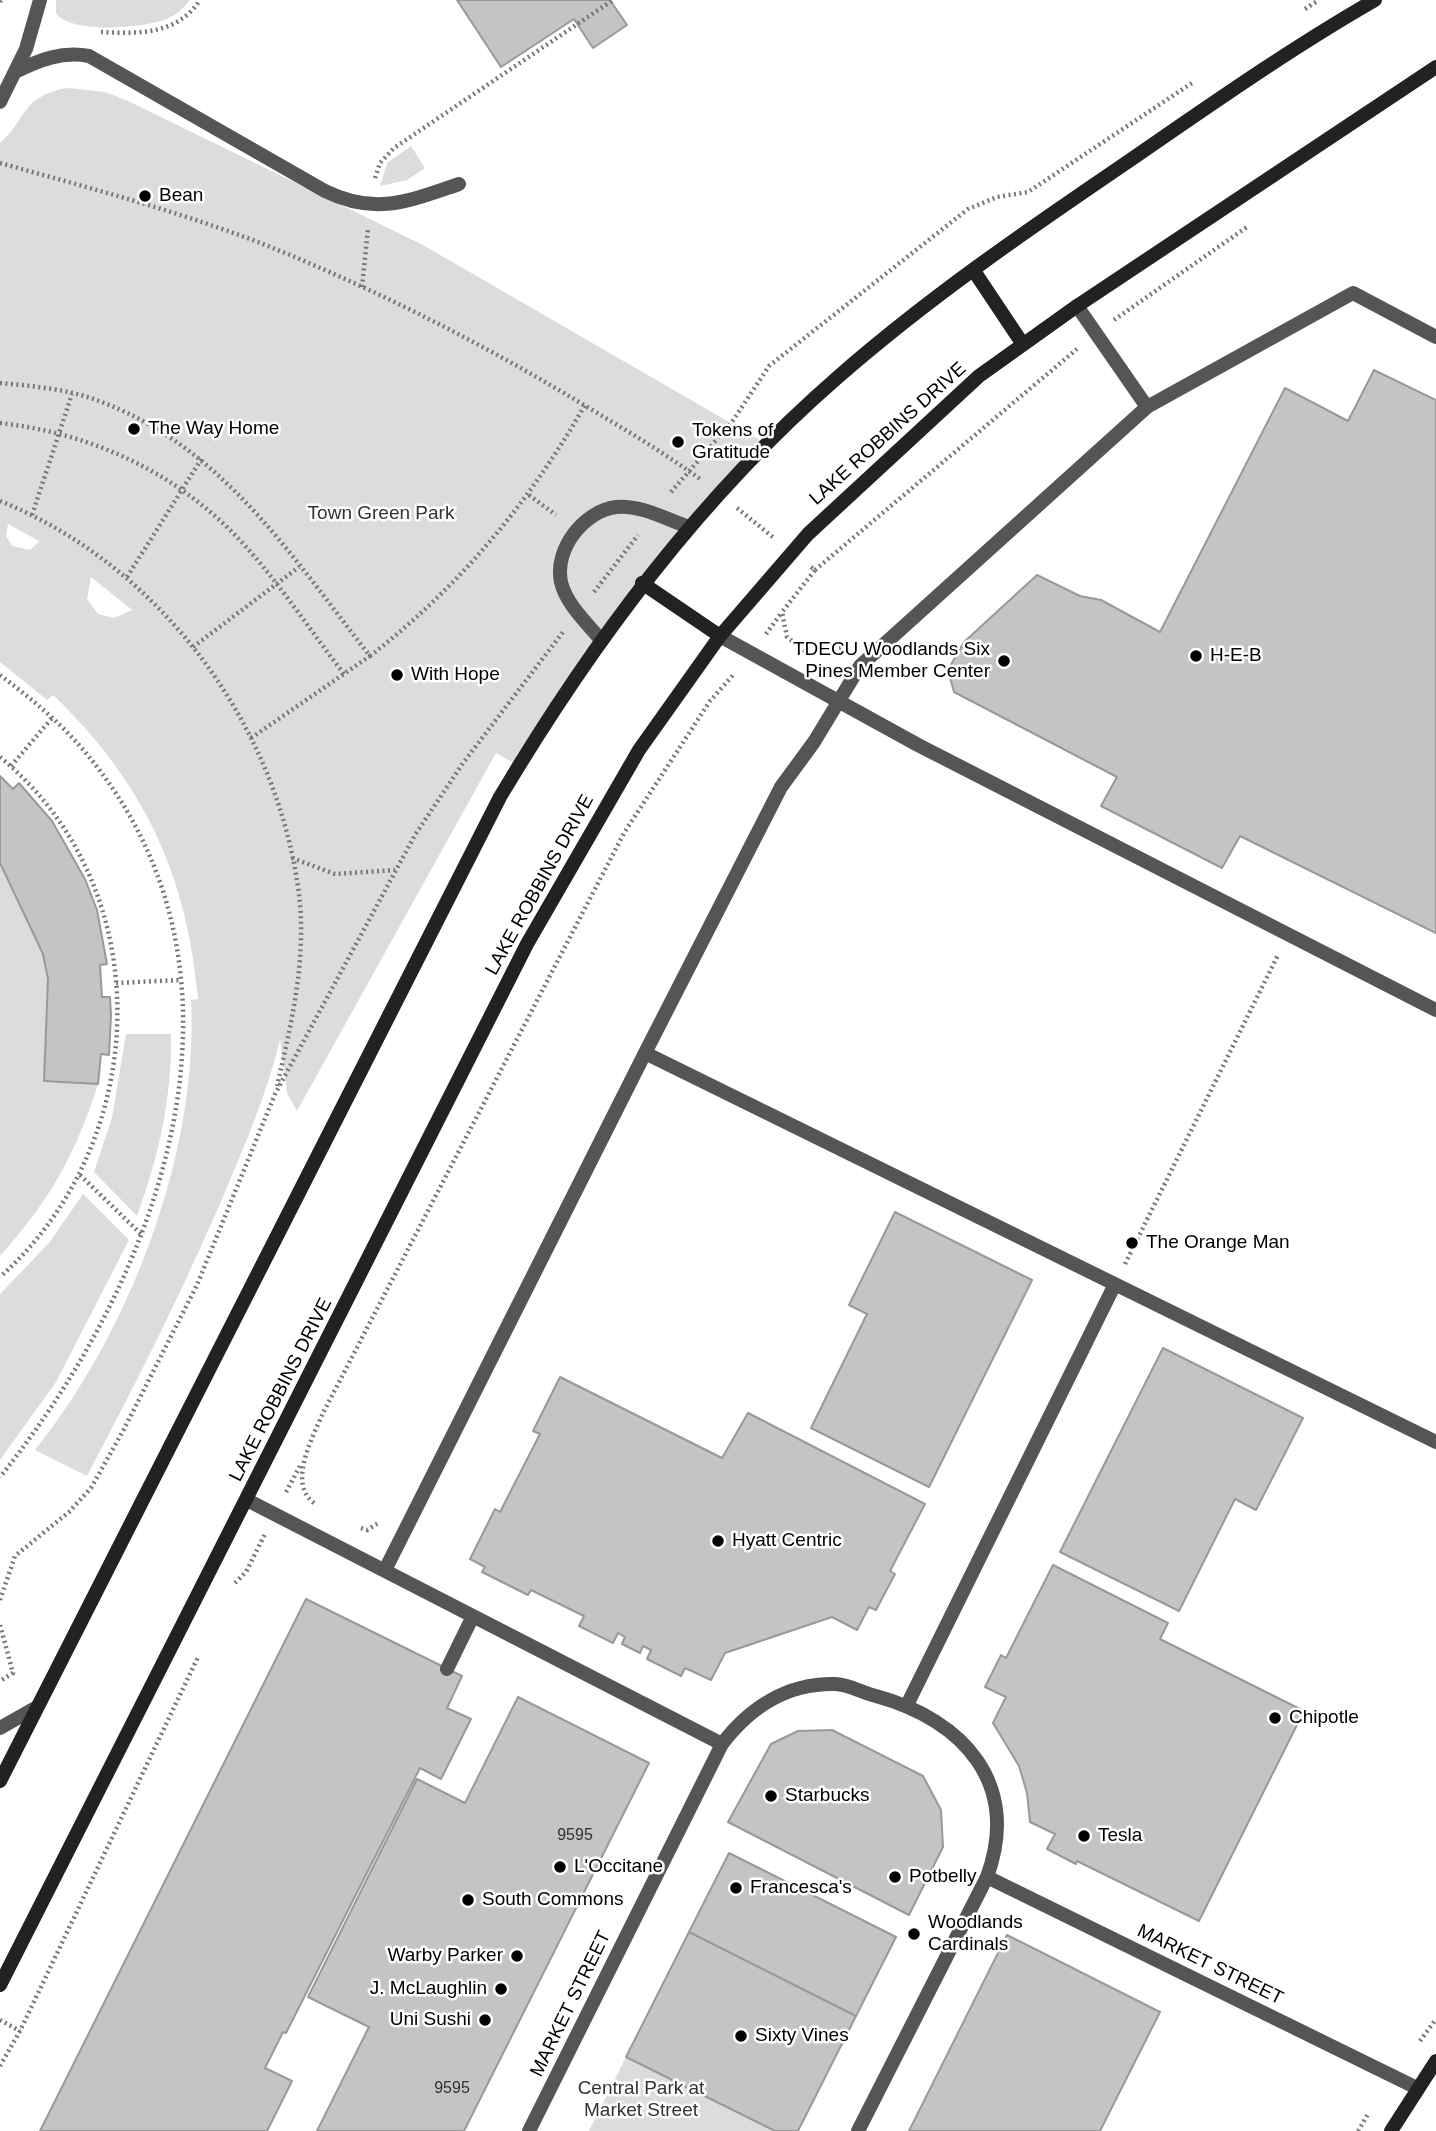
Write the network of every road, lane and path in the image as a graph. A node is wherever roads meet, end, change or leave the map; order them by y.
1 (40, 0) edge
2 (200, 0) edge
3 (614, 0) edge
4 (1318, 0) edge
5 (1375, 0) edge
6 (1296, 15) dead end
7 (93, 32) dead end
8 (1436, 67) edge
9 (15, 72) junction
10 (1204, 75) dead end
11 (0, 102) edge
12 (0, 163) edge
13 (459, 184) dead end
14 (371, 205) junction
15 (974, 271) junction
16 (362, 287) junction
17 (1077, 306) junction
18 (1436, 337) edge
19 (1022, 343) junction
20 (0, 383) edge
21 (72, 394) junction
22 (585, 405) junction
23 (1147, 407) junction
24 (0, 422) edge
25 (60, 432) junction
26 (202, 458) junction
27 (687, 470) junction
28 (181, 489) junction
29 (720, 494) junction
30 (528, 495) junction
31 (0, 500) edge
32 (32, 515) junction
33 (653, 515) junction
34 (689, 527) junction
35 (576, 530) junction
36 (792, 551) junction
37 (299, 567) junction
38 (127, 577) junction
39 (642, 583) junction
40 (275, 585) junction
41 (579, 612) junction
42 (782, 612) junction
43 (720, 636) junction
44 (601, 640) junction
45 (193, 647) junction
46 (751, 654) junction
47 (370, 656) junction
48 (860, 666) junction
49 (344, 674) junction
50 (0, 675) edge
51 (837, 702) junction
52 (52, 718) junction
53 (251, 738) junction
54 (0, 757) edge
55 (11, 766) junction
56 (292, 858) junction
57 (396, 870) junction
58 (1288, 935) junction
59 (180, 980) junction
60 (116, 983) junction
61 (1436, 1010) edge
62 (645, 1053) junction
63 (275, 1094) junction
64 (80, 1175) junction
65 (142, 1236) junction
66 (0, 1277) edge
67 (1115, 1284) junction
68 (1436, 1442) edge
69 (300, 1465) junction
70 (0, 1477) edge
71 (247, 1500) junction
72 (318, 1507) dead end
73 (275, 1514) junction
74 (380, 1522) dead end
75 (357, 1527) dead end
76 (385, 1570) junction
77 (230, 1594) dead end
78 (0, 1600) edge
79 (473, 1616) junction
80 (0, 1625) edge
81 (199, 1655) dead end
82 (447, 1669) dead end
83 (0, 1681) edge
84 (907, 1704) junction
85 (37, 1707) junction
86 (0, 1728) edge
87 (722, 1744) junction
88 (0, 1780) edge
89 (987, 1877) junction
90 (0, 1985) edge
91 (0, 2021) edge
92 (20, 2031) junction
93 (1436, 2062) edge
94 (0, 2066) edge
95 (1417, 2088) junction
96 (529, 2131) edge
97 (859, 2131) edge
98 (1391, 2131) edge

1 - 9 street
2 - 7 path
3 - 14 path
4 - 6 path
5 - 15 street
8 - 17 street, LAKE ROBBINS DRIVE
9 - 11 street
9 - 14 street
10 - 27 path
12 - 16 path
13 - 14 street
14 - 16 path
15 - 19 street
15 - 29 street
16 - 22 path
17 - 19 street, LAKE ROBBINS DRIVE
17 - 23 street
18 - 23 street
19 - 36 street, LAKE ROBBINS DRIVE
20 - 21 path
21 - 25 path
21 - 26 path
22 - 27 path
22 - 30 path
23 - 48 street
24 - 25 path
25 - 28 path
25 - 32 path
26 - 28 path
26 - 37 path
27 - 29 path
27 - 33 path
28 - 38 path
28 - 40 path
29 - 34 street
29 - 36 path
30 - 35 path
30 - 47 path
31 - 32 path
32 - 38 path
33 - 34 street
33 - 35 street
33 - 41 path
34 - 39 street
35 - 41 street
36 - 42 path
36 - 43 street, LAKE ROBBINS DRIVE
37 - 40 path
37 - 47 path
38 - 45 path
39 - 43 street
39 - 44 street
40 - 45 path
40 - 49 path
41 - 44 street
41 - 57 path
42 - 46 path
42 - 48 path
43 - 46 street
43 - 71 street, LAKE ROBBINS DRIVE
44 - 85 street
45 - 53 path
46 - 51 street
46 - 69 path
47 - 49 path
48 - 51 street
49 - 53 path
50 - 52 path
51 - 58 street
51 - 62 street
52 - 55 path
52 - 59 path
53 - 56 path
54 - 55 path
55 - 60 path
56 - 57 path
56 - 63 path
57 - 63 path
58 - 61 street
58 - 67 path
59 - 60 path
59 - 65 path
60 - 64 path
62 - 67 street
62 - 76 street
63 - 78 path
64 - 65 path
64 - 66 path
65 - 70 path
67 - 68 street
67 - 84 street
69 - 72 path
69 - 73 path
71 - 73 street
71 - 90 street, LAKE ROBBINS DRIVE
73 - 76 street
73 - 77 path
74 - 75 path
76 - 79 street
79 - 82 street
79 - 87 street
80 - 83 path
81 - 92 path
84 - 87 street, MARKET STREET
84 - 89 street, MARKET STREET
85 - 86 street
85 - 88 street
87 - 96 street, MARKET STREET
89 - 95 street, MARKET STREET
89 - 97 street, MARKET STREET
91 - 92 path
92 - 94 path
93 - 95 street
95 - 98 street

